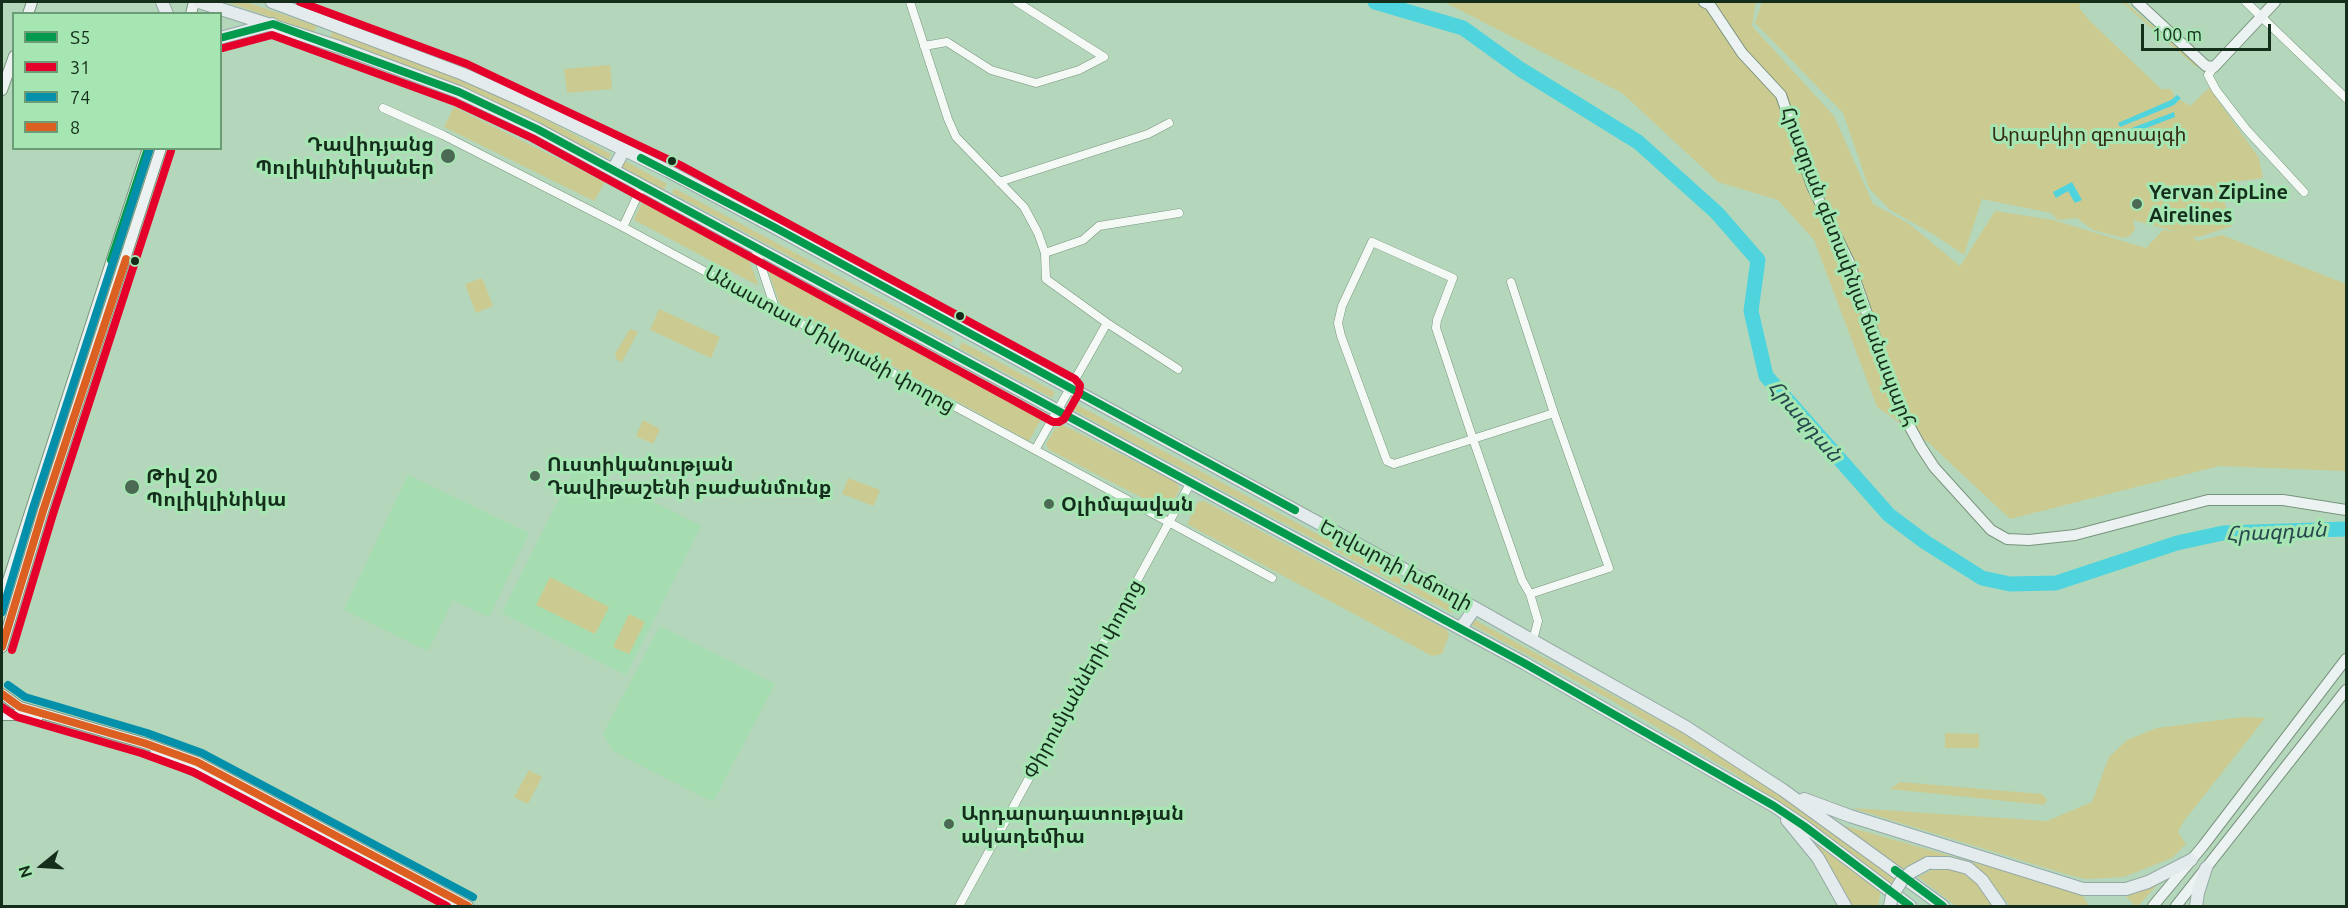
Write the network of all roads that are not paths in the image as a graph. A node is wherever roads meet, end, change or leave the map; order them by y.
1 (199, 2) edge
2 (272, 2) edge
3 (910, 2) edge
4 (1017, 2) edge
5 (1704, 2) edge
6 (2138, 2) edge
7 (2246, 2) edge
8 (2275, 2) edge
9 (214, 7) edge
10 (2261, 16) junction
11 (326, 21) junction
12 (273, 24) junction
13 (222, 37) edge
14 (318, 40) junction
15 (924, 46) junction
16 (12, 62) edge
17 (2214, 67) junction
18 (2, 90) edge
19 (2346, 98) edge
20 (383, 108) dead end
21 (1169, 123) dead end
22 (147, 150) edge
23 (160, 150) edge
24 (624, 150) junction
25 (613, 170) junction
26 (999, 182) junction
27 (642, 186) junction
28 (2304, 192) dead end
29 (1179, 213) dead end
30 (623, 227) junction
31 (755, 248) junction
32 (1045, 253) junction
33 (1511, 282) dead end
34 (775, 308) junction
35 (1107, 323) junction
36 (1178, 369) dead end
37 (1070, 388) junction
38 (1057, 412) junction
39 (1554, 413) junction
40 (1473, 439) junction
41 (1035, 450) junction
42 (1190, 484) junction
43 (2346, 510) edge
44 (1170, 523) junction
45 (1272, 578) dead end
46 (1530, 594) junction
47 (2, 599) edge
48 (1475, 608) junction
49 (1461, 628) junction
50 (1533, 640) junction
51 (2, 647) edge
52 (2346, 660) edge
53 (2346, 690) edge
54 (2, 694) edge
55 (2, 715) edge
56 (1784, 790) junction
57 (1774, 806) junction
58 (2191, 860) junction
59 (2206, 868) junction
60 (452, 906) edge
61 (468, 906) edge
62 (958, 906) edge
63 (1845, 906) edge
64 (1890, 906) edge
65 (1910, 906) edge
66 (1943, 906) edge
67 (2000, 906) edge
68 (2153, 906) edge
69 (2176, 906) edge
70 (2196, 906) edge

1 - 9 main road, Եղվարդի խճուղի
2 - 11 main road, Եղվարդի խճուղի
3 - 15 street
4 - 15 street
5 - 43 main road, Հրազդան գետափնյա ճանապարհ
6 - 17 main road
7 - 10 street
8 - 10 main road
9 - 12 main road, Եղվարդի խճուղի
10 - 17 main road
10 - 19 street
11 - 14 main road
11 - 24 main road, Եղվարդի խճուղի
12 - 13 main road
12 - 14 main road, Եղվարդի խճուղի
14 - 25 main road, Եղվարդի խճուղի
15 - 26 street
16 - 18 main road
17 - 28 street
20 - 30 street, Անաստաս Միկոյանի փողոց
21 - 26 street
22 - 47 main road
23 - 51 main road
24 - 25 main road
24 - 37 main road, Եղվարդի խճուղի
25 - 27 main road, Եղվարդի խճուղի
26 - 32 street
27 - 30 street
27 - 31 main road, Եղվարդի խճուղի
29 - 32 street
30 - 34 street, Անաստաս Միկոյանի փողոց
31 - 34 street
31 - 38 main road, Եղվարդի խճուղի
32 - 35 street
33 - 39 street
34 - 41 street, Անաստաս Միկոյանի փողոց
35 - 36 street
35 - 37 street
37 - 38 street
37 - 48 main road, Եղվարդի խճուղի
38 - 41 street
38 - 42 main road, Եղվարդի խճուղի
39 - 40 street
39 - 46 street
40 - 40 street
40 - 46 street
41 - 44 street, Անաստաս Միկոյանի փողոց
42 - 44 street, Փիրումյանների փողոց
42 - 49 main road, Եղվարդի խճուղի
44 - 45 street, Անաստաս Միկոյանի փողոց
44 - 62 street, Փիրումյանների փողոց
46 - 50 street
48 - 49 main road
48 - 50 main road, Եղվարդի խճուղի
49 - 57 main road, Եղվարդի խճուղի
50 - 56 main road, Եղվարդի խճուղի
52 - 58 main road
53 - 59 main road
54 - 61 main road
55 - 60 main road
56 - 58 main road
56 - 66 main road, Եղվարդի խճուղի
57 - 63 main road
57 - 65 main road, Եղվարդի խճուղի
58 - 68 main road
59 - 69 main road
59 - 70 main road
64 - 67 main road, bridge

